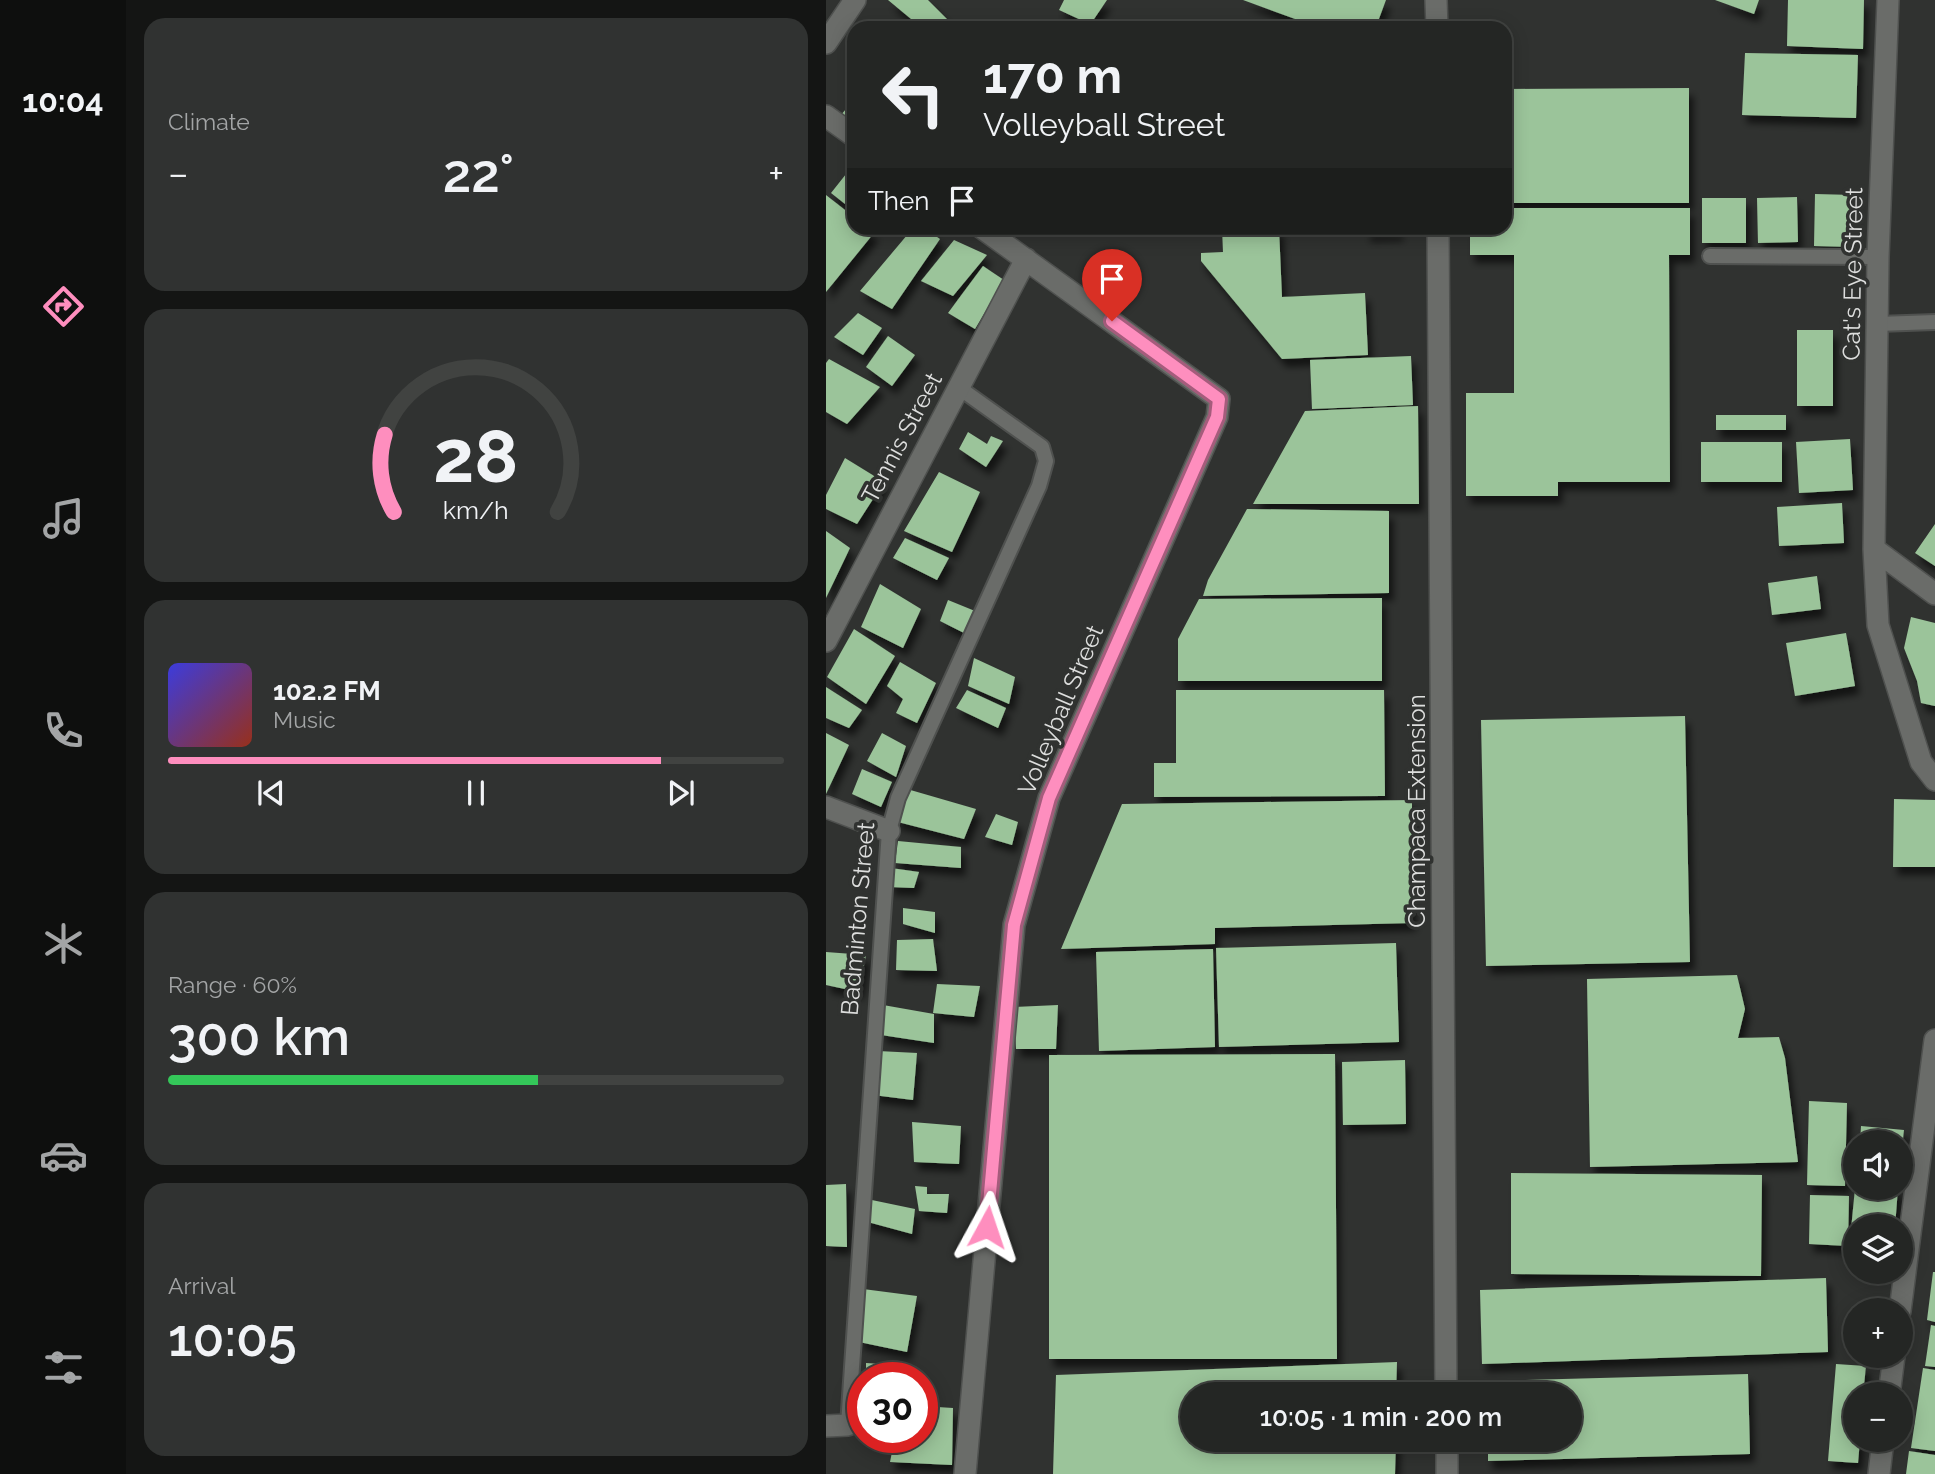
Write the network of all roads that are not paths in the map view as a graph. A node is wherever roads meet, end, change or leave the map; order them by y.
1 (855, 0) edge
2 (1436, 0) edge
3 (1888, 0) edge
4 (1437, 21) edge
5 (826, 43) edge
6 (826, 116) edge
7 (847, 131) edge
8 (992, 235) edge
9 (1438, 235) edge
10 (1710, 256) dead end
11 (1878, 257) junction
12 (1026, 259) junction
13 (1935, 322) edge
14 (1878, 324) junction
15 (958, 387) junction
16 (1874, 549) junction
17 (1935, 594) edge
18 (826, 641) edge
19 (1935, 780) edge
20 (826, 807) edge
21 (889, 831) junction
22 (1935, 1040) edge
23 (1902, 1298) edge
24 (852, 1362) edge
25 (1447, 1382) edge
26 (847, 1424) edge
27 (826, 1426) edge
28 (1447, 1452) edge
29 (1882, 1452) edge
30 (965, 1474) edge
31 (1447, 1474) edge
32 (1879, 1474) edge

1 - 5 street
2 - 4 street
3 - 11 street, Cat's Eye Street
6 - 7 street
8 - 12 street, Volleyball Street
9 - 25 street, Champaca Extension
10 - 11 lane
11 - 14 street, Cat's Eye Street
12 - 15 street, Tennis Street
12 - 30 street, Volleyball Street
13 - 14 lane
14 - 16 street, Cat's Eye Street
15 - 18 street, Tennis Street
15 - 21 lane, Badminton Street
16 - 17 street
16 - 19 street, Cat's Eye Street
20 - 21 street
21 - 24 lane, Badminton Street
22 - 23 street
26 - 27 street, Badminton Street
28 - 31 street
29 - 32 street

